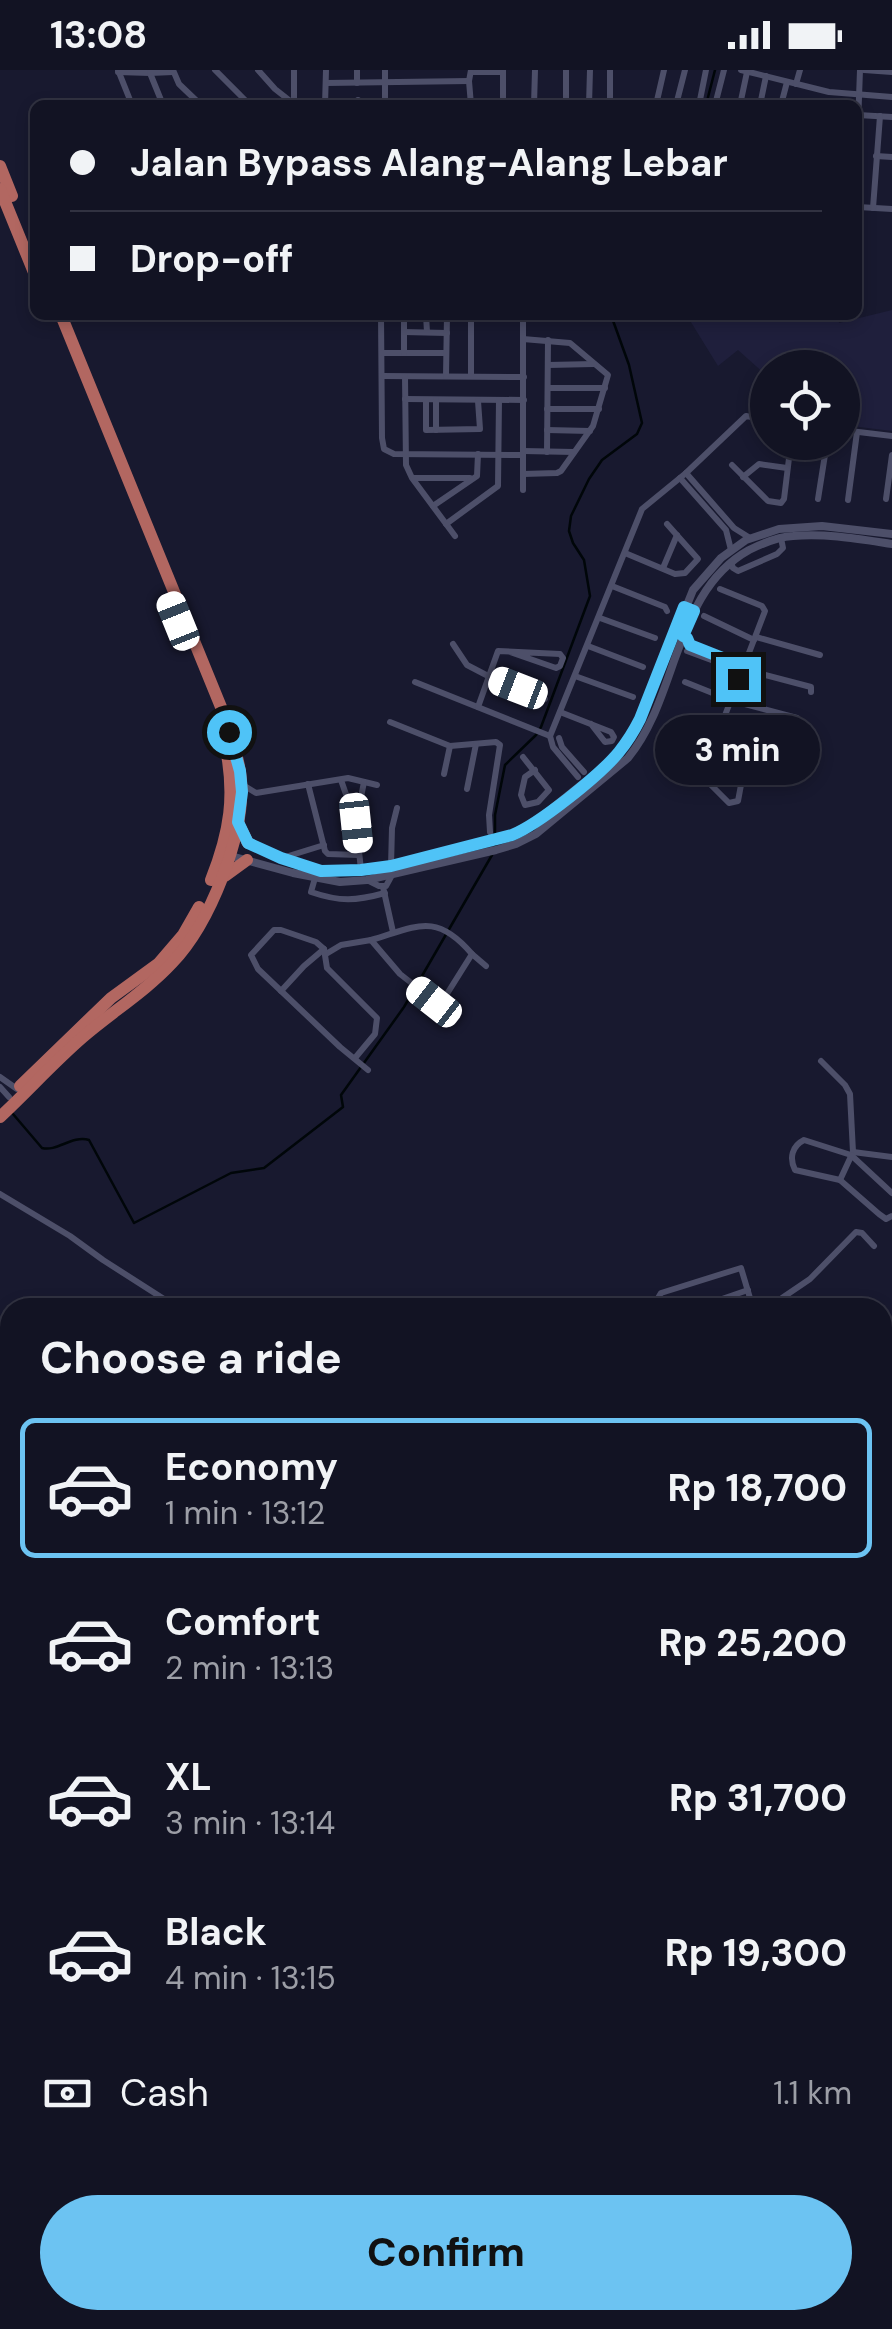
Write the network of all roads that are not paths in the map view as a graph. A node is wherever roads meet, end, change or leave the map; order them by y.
1 (212, 70) edge
2 (258, 70) edge
3 (294, 70) edge
4 (326, 70) edge
5 (357, 70) edge
6 (385, 70) edge
7 (535, 70) edge
8 (566, 70) edge
9 (590, 70) edge
10 (610, 70) edge
11 (664, 70) edge
12 (685, 70) edge
13 (706, 70) edge
14 (724, 70) edge
15 (800, 70) edge
16 (862, 70) edge
17 (875, 70) edge
18 (118, 71) edge
19 (173, 71) edge
20 (471, 71) edge
21 (503, 71) edge
22 (744, 71) edge
23 (892, 72) edge
24 (150, 73) junction
25 (766, 76) junction
26 (469, 82) junction
27 (326, 83) junction
28 (357, 83) junction
29 (384, 83) junction
30 (791, 83) junction
31 (859, 94) junction
32 (892, 97) edge
33 (130, 100) edge
34 (162, 100) edge
35 (195, 100) edge
36 (242, 100) edge
37 (289, 100) edge
38 (294, 100) edge
39 (325, 100) edge
40 (385, 100) edge
41 (471, 100) edge
42 (503, 100) edge
43 (534, 100) edge
44 (566, 100) edge
45 (590, 100) edge
46 (610, 100) edge
47 (657, 100) edge
48 (677, 100) edge
49 (700, 100) edge
50 (716, 100) edge
51 (741, 100) edge
52 (761, 100) edge
53 (783, 100) edge
54 (859, 100) edge
55 (862, 115) edge
56 (880, 116) junction
57 (892, 117) edge
58 (878, 136) junction
59 (892, 137) edge
60 (876, 156) junction
61 (892, 157) edge
62 (0, 166) edge
63 (0, 188) edge
64 (862, 207) edge
65 (874, 208) junction
66 (892, 209) edge
67 (19, 224) junction
68 (30, 243) edge
69 (30, 259) edge
70 (54, 320) edge
71 (63, 320) edge
72 (381, 320) edge
73 (404, 320) edge
74 (426, 320) edge
75 (447, 320) edge
76 (471, 320) edge
77 (523, 320) edge
78 (404, 332) junction
79 (427, 332) junction
80 (447, 333) junction
81 (523, 339) junction
82 (548, 340) junction
83 (382, 353) junction
84 (404, 353) junction
85 (446, 353) junction
86 (595, 364) junction
87 (548, 365) junction
88 (382, 376) junction
89 (446, 376) junction
90 (471, 376) junction
91 (405, 377) junction
92 (524, 377) junction
93 (548, 388) junction
94 (605, 388) junction
95 (405, 400) junction
96 (426, 400) junction
97 (436, 400) junction
98 (478, 400) junction
99 (499, 400) junction
100 (524, 400) junction
101 (548, 409) junction
102 (599, 410) junction
103 (750, 417) edge
104 (436, 430) junction
105 (547, 430) junction
106 (591, 431) junction
107 (860, 432) edge
108 (892, 436) edge
109 (547, 452) junction
110 (575, 452) junction
111 (524, 453) junction
112 (404, 454) junction
113 (478, 454) junction
114 (498, 454) junction
115 (892, 455) edge
116 (789, 460) edge
117 (823, 460) edge
118 (854, 460) edge
119 (732, 465) dead end
120 (788, 468) junction
121 (524, 474) junction
122 (683, 476) junction
123 (744, 477) junction
124 (412, 478) junction
125 (474, 478) junction
126 (523, 490) dead end
127 (818, 499) dead end
128 (886, 499) dead end
129 (848, 500) dead end
130 (433, 506) junction
131 (446, 524) junction
132 (668, 524) dead end
133 (892, 534) edge
134 (677, 535) junction
135 (456, 536) dead end
136 (745, 536) junction
137 (781, 538) junction
138 (730, 540) junction
139 (892, 544) edge
140 (732, 550) junction
141 (624, 553) junction
142 (731, 562) junction
143 (663, 568) junction
144 (612, 586) junction
145 (720, 589) dead end
146 (689, 609) junction
147 (667, 611) dead end
148 (704, 616) dead end
149 (599, 618) junction
150 (655, 638) dead end
151 (755, 638) junction
152 (453, 644) dead end
153 (588, 646) junction
154 (685, 649) junction
155 (510, 652) junction
156 (820, 655) dead end
157 (746, 657) junction
158 (643, 667) dead end
159 (740, 672) junction
160 (758, 674) junction
161 (576, 676) junction
162 (490, 678) junction
163 (415, 682) dead end
164 (685, 682) dead end
165 (811, 692) dead end
166 (633, 697) dead end
167 (545, 699) dead end
168 (730, 700) junction
169 (478, 707) junction
170 (560, 712) junction
171 (797, 718) dead end
172 (390, 722) dead end
173 (591, 724) dead end
174 (719, 731) junction
175 (551, 739) junction
176 (476, 744) junction
177 (450, 746) junction
178 (523, 757) dead end
179 (713, 760) junction
180 (535, 770) junction
181 (444, 774) dead end
182 (584, 778) junction
183 (341, 780) junction
184 (364, 782) junction
185 (241, 784) junction
186 (308, 784) junction
187 (377, 785) dead end
188 (467, 789) dead end
189 (540, 800) junction
190 (398, 808) dead end
191 (550, 811) junction
192 (356, 823) junction
193 (496, 837) junction
194 (324, 846) junction
195 (244, 849) junction
196 (225, 855) junction
197 (359, 855) junction
198 (446, 857) junction
199 (281, 858) junction
200 (361, 870) junction
201 (391, 871) junction
202 (315, 878) junction
203 (368, 880) junction
204 (220, 884) junction
205 (384, 890) junction
206 (393, 932) junction
207 (371, 940) junction
208 (325, 952) junction
209 (472, 954) junction
210 (486, 966) dead end
211 (281, 990) junction
212 (821, 1061) dead end
213 (0, 1077) edge
214 (6, 1101) edge
215 (852, 1154) junction
216 (892, 1157) edge
217 (840, 1180) junction
218 (892, 1192) edge
219 (0, 1194) edge
220 (892, 1216) edge
221 (874, 1246) dead end
222 (748, 1290) junction
223 (162, 1298) edge
224 (658, 1298) edge
225 (725, 1298) edge
226 (750, 1298) edge
227 (782, 1298) edge

1 - 36 street
2 - 37 street
3 - 38 street
4 - 27 street
5 - 28 street
6 - 29 street
7 - 43 street
8 - 44 street
9 - 45 street
10 - 46 street
11 - 47 street
12 - 48 street
13 - 49 street
14 - 50 street
15 - 30 street
16 - 17 street
16 - 31 street
17 - 23 street
18 - 24 street
18 - 33 street
19 - 24 street
19 - 35 street
20 - 21 street
20 - 26 street
21 - 42 street
22 - 25 street
22 - 51 street
24 - 34 street
25 - 30 street
25 - 52 street
26 - 29 street
26 - 41 street
27 - 28 street
27 - 39 street
28 - 29 street
29 - 40 street
30 - 31 street
30 - 53 street
31 - 32 street
31 - 54 street
55 - 56 street
56 - 57 street
56 - 58 street
58 - 59 street
58 - 60 street
60 - 61 street
60 - 65 street
62 - 67 highway
63 - 67 highway
64 - 65 street
65 - 66 street
67 - 68 highway
67 - 69 highway
70 - 195 highway
71 - 185 highway
72 - 83 street
73 - 78 street
74 - 79 street
75 - 80 street
76 - 90 street
77 - 81 street
78 - 79 street
78 - 84 street
79 - 80 street
80 - 85 street
81 - 82 street
81 - 92 street
82 - 86 street
82 - 87 street
83 - 84 street
83 - 88 street
84 - 85 street
85 - 89 street
86 - 87 street
86 - 94 street
87 - 93 street
88 - 91 street
88 - 112 street
89 - 90 street
89 - 91 street
90 - 92 street
91 - 95 street
92 - 100 street
93 - 94 street
93 - 101 street
94 - 102 street
95 - 96 street
95 - 112 street
96 - 97 street
96 - 104 street
97 - 98 street
97 - 104 street
98 - 99 street
98 - 104 street
99 - 100 street
99 - 114 street
100 - 111 street
101 - 102 street
101 - 105 street
102 - 106 street
103 - 122 street
105 - 106 street
105 - 109 street
106 - 110 street
107 - 108 street
109 - 110 street
109 - 111 street
110 - 121 street
111 - 114 street
111 - 121 street
112 - 113 street
112 - 124 street
113 - 114 street
113 - 125 street
114 - 131 street
115 - 128 street
116 - 120 street
117 - 127 street
118 - 129 street
119 - 123 street
120 - 123 street
120 - 123 street
121 - 126 street
122 - 136 street
122 - 138 street
122 - 141 street
124 - 125 street
124 - 130 street
125 - 130 street
130 - 131 street
131 - 135 street
132 - 134 street
133 - 136 street
134 - 143 street
134 - 143 street
136 - 138 street
136 - 140 street
137 - 139 street
137 - 142 street
137 - 142 street
138 - 140 street
140 - 146 street
141 - 143 street
141 - 144 street
142 - 146 street
144 - 147 street
144 - 149 street
145 - 151 street
146 - 154 street
146 - 182 street
148 - 151 street
149 - 150 street
149 - 153 street
151 - 156 street
151 - 157 street
152 - 162 street
153 - 158 street
153 - 161 street
154 - 159 street
154 - 198 street
155 - 155 street
155 - 162 street
157 - 159 street
157 - 160 street
159 - 160 street
159 - 168 street
160 - 165 street
161 - 166 street
161 - 170 street
162 - 167 street
162 - 169 street
163 - 169 street
164 - 168 street
168 - 171 street
168 - 174 street
169 - 175 street
170 - 173 street
170 - 175 street
172 - 177 street
174 - 179 street
174 - 179 street
174 - 179 street
175 - 182 street
176 - 177 street
176 - 188 street
176 - 193 street
177 - 181 street
178 - 180 street
180 - 189 street
180 - 189 street
182 - 191 street
183 - 184 street
183 - 186 street
183 - 192 street
184 - 187 street
184 - 192 street
185 - 186 street
185 - 195 highway
186 - 194 street
189 - 191 street
190 - 201 street
191 - 193 street
192 - 197 street
193 - 198 street
194 - 197 street
194 - 199 street
195 - 196 highway
195 - 199 street
195 - 202 street
195 - 204 highway
196 - 204 highway
196 - 214 highway
197 - 200 street
198 - 201 street
199 - 200 street
200 - 201 street
201 - 203 street
201 - 205 street
202 - 203 street
202 - 205 street
203 - 205 street
204 - 214 highway
205 - 206 street
206 - 207 street
206 - 209 street
207 - 208 street
207 - 209 street
208 - 211 street
208 - 211 street
208 - 211 street
209 - 210 street
212 - 215 street
213 - 214 street
215 - 216 street
215 - 217 street
215 - 217 street
215 - 218 street
217 - 220 street
219 - 223 street
221 - 227 street
222 - 224 street
222 - 225 street
222 - 226 street

